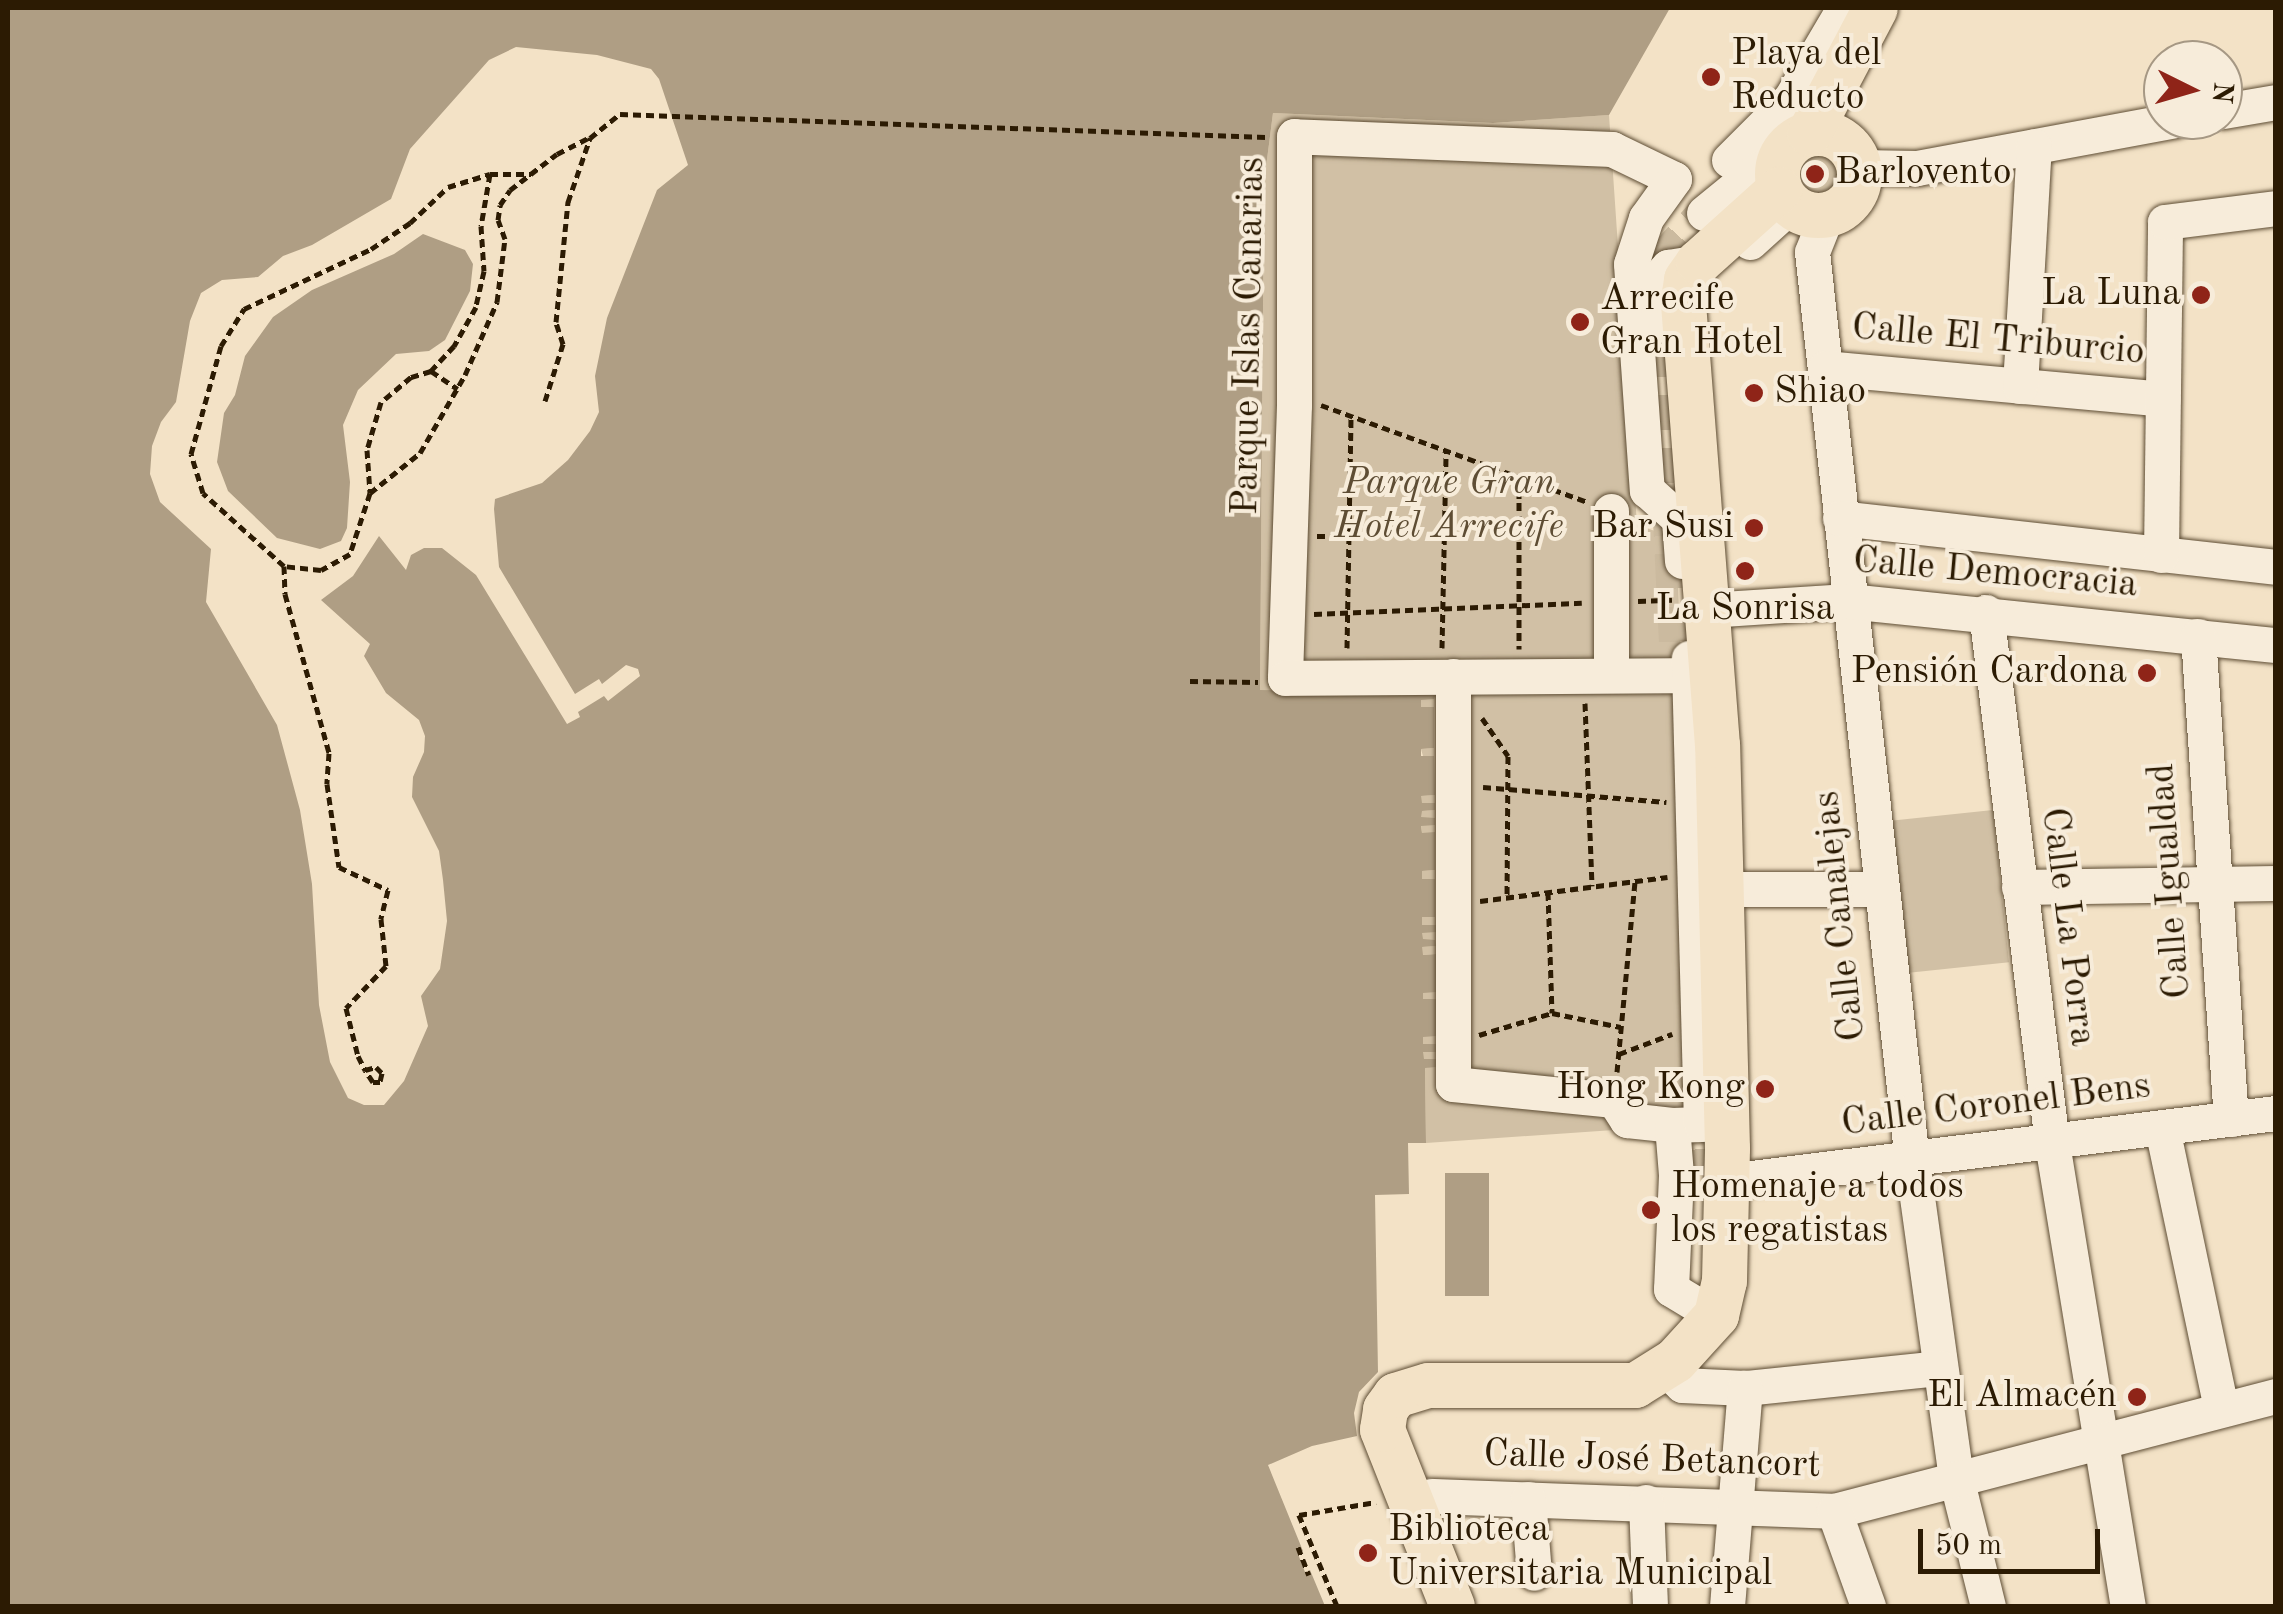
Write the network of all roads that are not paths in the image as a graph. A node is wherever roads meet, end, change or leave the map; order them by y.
1 (1844, 8) edge
2 (1876, 8) edge
3 (2276, 102) edge
4 (2243, 108) edge
5 (2143, 126) edge
6 (2034, 146) junction
7 (1859, 167) junction
8 (1783, 177) junction
9 (1674, 179) junction
10 (2276, 208) edge
11 (1704, 212) tunnel mouth
12 (1826, 368) junction
13 (2020, 386) junction
14 (2162, 399) junction
15 (1611, 511) road end
16 (1840, 518) junction
17 (2161, 555) junction
18 (2276, 567) edge
19 (1848, 602) junction
20 (1696, 605) junction
21 (1986, 612) junction
22 (2198, 636) junction
23 (2276, 645) edge
24 (1597, 675) junction
25 (1690, 675) junction
26 (1447, 676) junction
27 (1708, 881) junction
28 (2276, 883) edge
29 (2213, 884) junction
30 (2019, 888) junction
31 (1881, 889) junction
32 (2276, 1114) edge
33 (2231, 1119) junction
34 (1672, 1124) junction
35 (2162, 1128) junction
36 (2052, 1144) junction
37 (1912, 1161) junction
38 (1711, 1178) junction
39 (1684, 1341) junction
40 (1940, 1368) junction
41 (1745, 1388) junction
42 (2276, 1396) edge
43 (2221, 1410) junction
44 (2101, 1440) junction
45 (1956, 1478) junction
46 (1419, 1496) junction
47 (1528, 1499) junction
48 (1646, 1502) junction
49 (1736, 1506) junction
50 (1834, 1511) junction
51 (1534, 1574) dead end
52 (1452, 1606) edge
53 (1650, 1606) edge
54 (1727, 1606) edge
55 (1868, 1606) edge
56 (1988, 1606) edge
57 (2128, 1606) edge

1 - 8 street
2 - 8 main road
3 - 4 street
5 - 6 street
6 - 7 street
6 - 13 street
7 - 8 main road
7 - 8 main road
8 - 9 street
8 - 11 street
8 - 12 street, Calle Canalejas
8 - 20 main road
9 - 20 street
9 - 26 street, Parque Islas Canarias
10 - 14 street
12 - 13 street, Calle El Triburcio
12 - 16 street, Calle Canalejas
13 - 14 street, Calle El Triburcio
14 - 17 street
15 - 24 street
16 - 17 street
16 - 19 street, Calle Canalejas
17 - 18 street
19 - 20 street, Calle Democracia
19 - 21 street, Calle Democracia
19 - 31 street, Calle Canalejas
20 - 25 street
20 - 27 main road
21 - 22 street, Calle Democracia
21 - 30 street, Calle La Porra
22 - 23 street, Calle Democracia
22 - 29 street, Calle Igualdad
24 - 25 street
24 - 26 street
25 - 27 street
26 - 34 street
27 - 31 street
27 - 34 street
27 - 38 main road
28 - 29 street
29 - 30 street
29 - 33 street, Calle Igualdad
30 - 36 street, Calle La Porra
31 - 37 street, Calle Canalejas
32 - 33 street, Calle Coronel Bens
33 - 35 street, Calle Coronel Bens
34 - 39 street
35 - 36 street, Calle Coronel Bens
35 - 43 street
36 - 37 street, Calle Coronel Bens
36 - 44 street, Calle La Porra
37 - 38 street, Calle Coronel Bens
37 - 40 street, Calle Canalejas
38 - 39 main road
39 - 41 street
39 - 46 main road
40 - 41 street
40 - 45 street, Calle Canalejas
41 - 49 street
42 - 43 street, Calle José Betancort
43 - 44 street, Calle José Betancort
44 - 45 street, Calle José Betancort
44 - 57 street, Calle La Porra
45 - 50 street, Calle José Betancort
45 - 56 street, Calle Canalejas
46 - 47 street, Calle José Betancort
46 - 52 main road
47 - 48 street, Calle José Betancort
47 - 51 street
48 - 49 street, Calle José Betancort
48 - 53 street
49 - 50 street, Calle José Betancort
49 - 54 street
50 - 55 street

